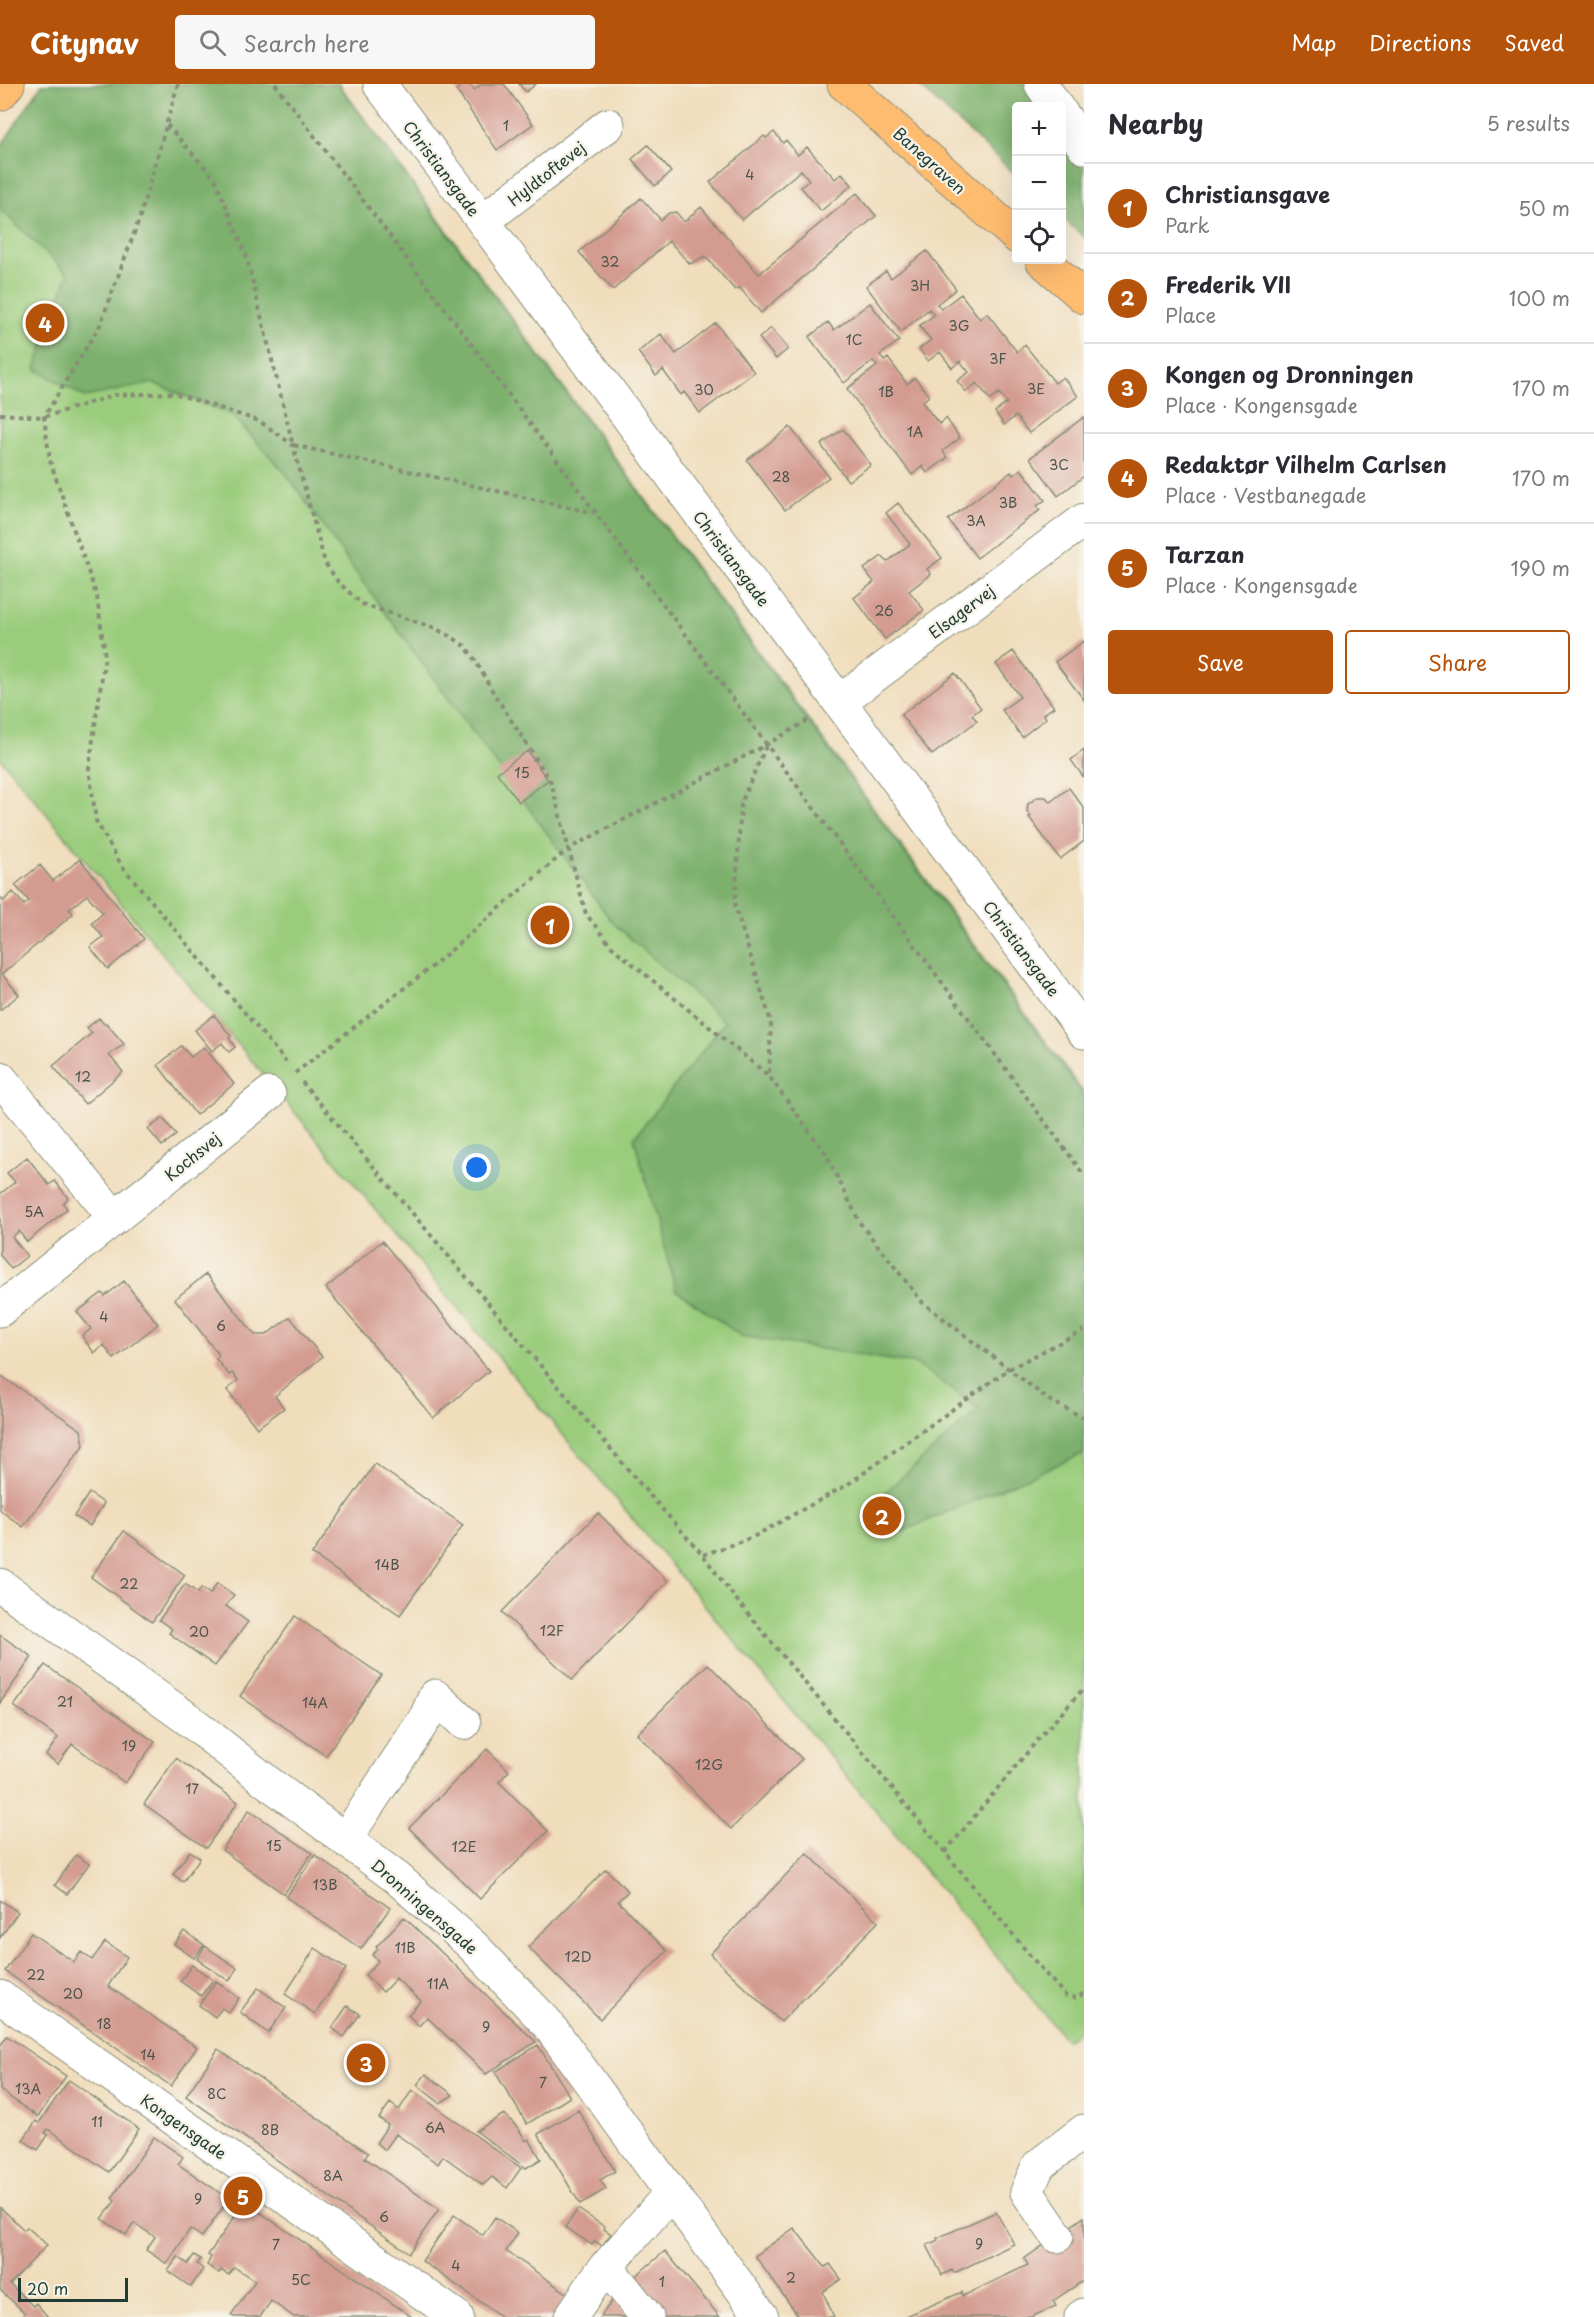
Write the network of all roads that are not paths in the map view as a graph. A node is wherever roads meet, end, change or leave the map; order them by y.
1 (8, 84) edge
2 (844, 84) edge
3 (1041, 84) edge
4 (380, 85) edge
5 (0, 94) edge
6 (1053, 102) edge
7 (1066, 120) edge
8 (608, 125) dead end
9 (1084, 147) edge
10 (483, 221) junction
11 (1012, 233) edge
12 (1047, 264) edge
13 (1084, 297) edge
14 (1084, 520) edge
15 (839, 702) junction
16 (1084, 1032) edge
17 (0, 1078) edge
18 (268, 1094) dead end
19 (115, 1218) junction
20 (0, 1310) edge
21 (0, 1585) edge
22 (464, 1724) dead end
23 (345, 1840) junction
24 (0, 1997) edge
25 (1084, 2131) edge
26 (671, 2193) junction
27 (1057, 2236) dead end
28 (606, 2266) junction
29 (457, 2317) edge
30 (571, 2317) edge
31 (647, 2317) edge
32 (762, 2317) edge

1 - 5 main road
2 - 11 main road, Banegraven
3 - 6 street
4 - 10 street, Christiansgade
7 - 9 street
8 - 10 street, Hyldtoftevej
10 - 15 street, Christiansgade
12 - 13 main road
14 - 15 street, Elsagervej
15 - 16 street, Christiansgade
17 - 19 street
18 - 19 street, Kochsvej
19 - 20 street, Kochsvej
21 - 23 street, Dronningensgade
22 - 23 street
23 - 26 street, Dronningensgade
24 - 29 street, Kongensgade
25 - 27 street
26 - 28 street
26 - 32 street, Dronningensgade
28 - 30 street
28 - 31 street

